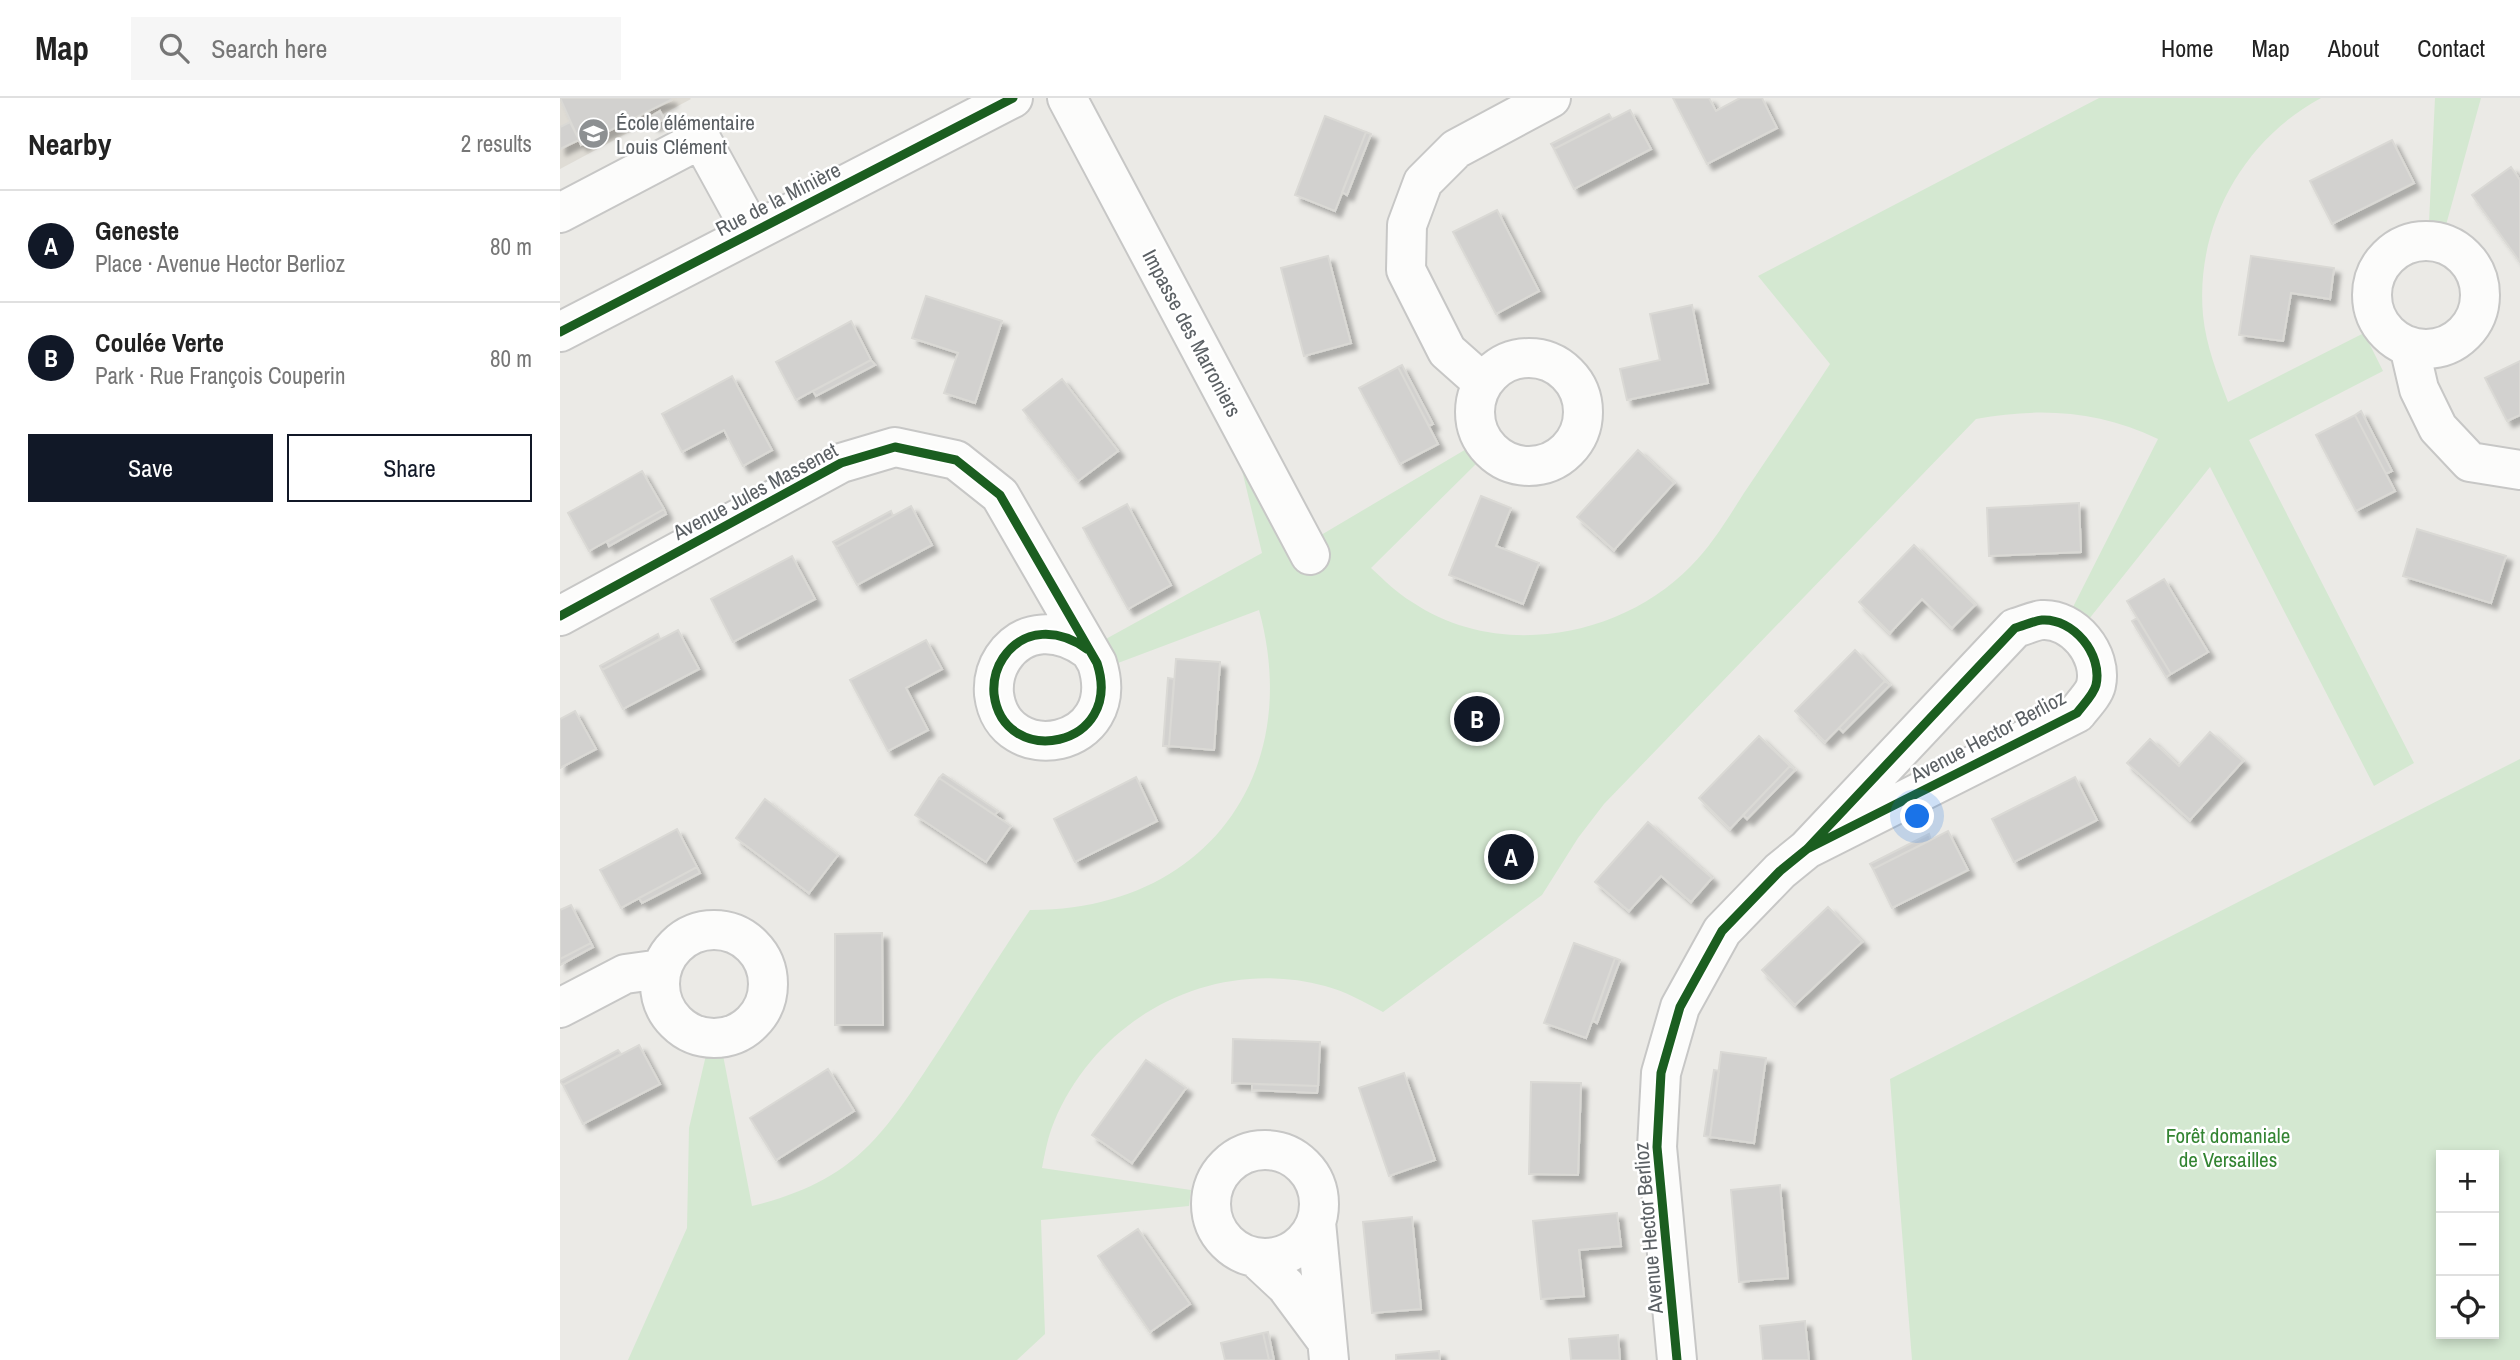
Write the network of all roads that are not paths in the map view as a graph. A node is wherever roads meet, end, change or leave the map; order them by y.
1 (1013, 98) edge
2 (1552, 98) edge
3 (1070, 105) edge
4 (560, 212) edge
5 (752, 232) junction
6 (560, 332) edge
7 (2409, 346) dead end
8 (1483, 383) dead end
9 (2520, 470) edge
10 (1310, 555) dead end
11 (560, 616) edge
12 (1087, 649) dead end
13 (1807, 849) junction
14 (662, 969) dead end
15 (560, 1007) edge
16 (1316, 1222) junction
17 (1256, 1258) junction
18 (1328, 1350) edge
19 (1676, 1360) edge

1 - 5 street, Rue de la Minière
2 - 8 street
3 - 10 street, Impasse des Marroniers
4 - 5 street
5 - 6 street, Rue de la Minière
7 - 9 street
11 - 12 street, Avenue Jules Massenet
13 - 13 street, Avenue Hector Berlioz
13 - 19 street, Avenue Hector Berlioz
14 - 15 street
16 - 17 street
16 - 17 street
16 - 18 street
17 - 18 street

